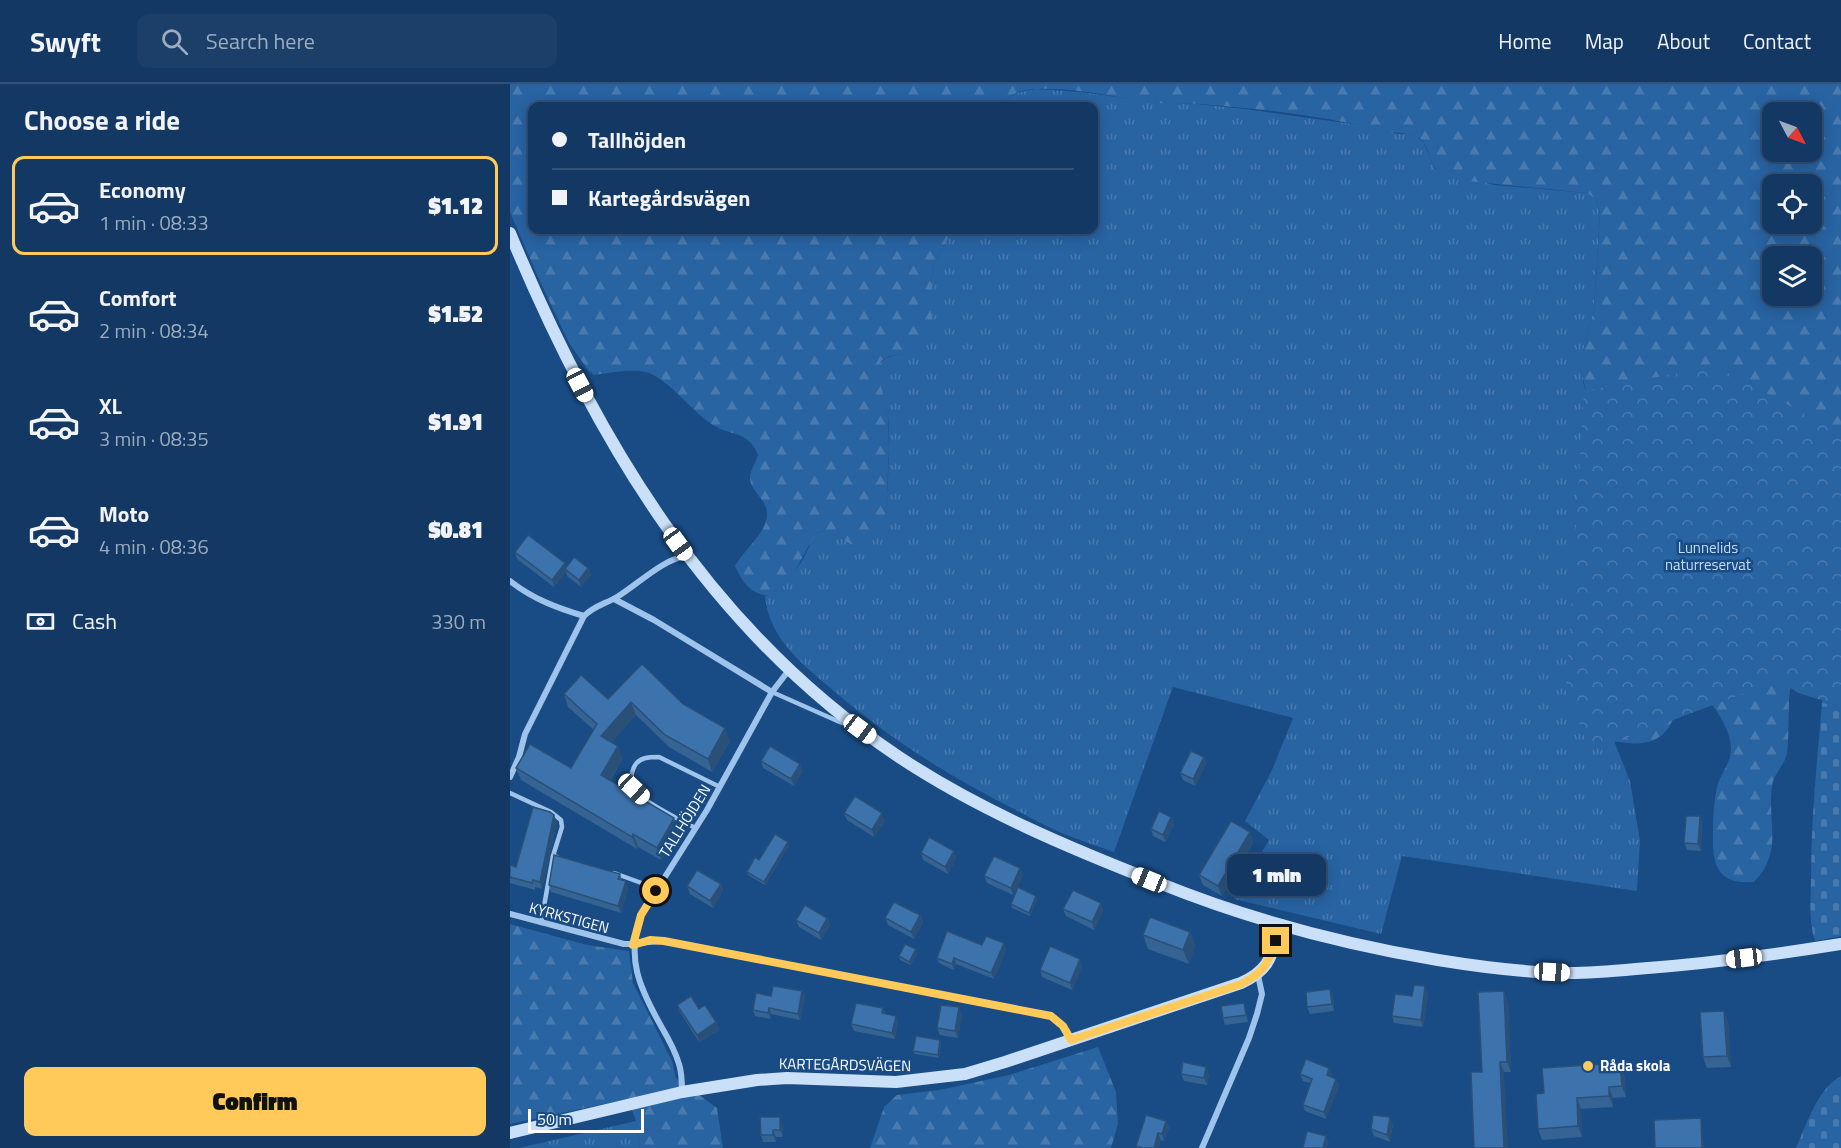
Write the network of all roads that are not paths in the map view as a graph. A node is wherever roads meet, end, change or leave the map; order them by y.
1 (510, 233) edge
2 (686, 556) junction
3 (510, 581) edge
4 (615, 599) junction
5 (584, 616) junction
6 (789, 670) junction
7 (772, 692) junction
8 (849, 721) junction
9 (510, 777) edge
10 (720, 787) junction
11 (510, 793) edge
12 (695, 828) junction
13 (552, 856) junction
14 (563, 859) edge
15 (604, 870) edge
16 (656, 891) junction
17 (510, 914) edge
18 (542, 923) junction
19 (1281, 925) junction
20 (1841, 944) edge
21 (633, 945) junction
22 (1257, 975) junction
23 (1071, 1040) junction
24 (682, 1092) junction
25 (510, 1133) edge
26 (1202, 1148) edge

1 - 2 street
2 - 4 street
2 - 6 street
3 - 5 street
4 - 5 street
4 - 7 street
5 - 9 street
6 - 7 street, TALLHÖJDEN
6 - 8 street
7 - 8 lane
7 - 10 street, TALLHÖJDEN
8 - 19 street
10 - 12 street, TALLHÖJDEN
10 - 12 lane
11 - 13 lane
12 - 16 street, TALLHÖJDEN
13 - 14 lane
13 - 18 lane
15 - 16 lane
16 - 21 street, TALLHÖJDEN
17 - 18 street, KYRKSTIGEN
18 - 21 street, KYRKSTIGEN
19 - 20 street
19 - 22 street
21 - 23 street, KYRKSTIGEN
21 - 24 street, TALLHÖJDEN
22 - 23 street, KARTEGÅRDSVÄGEN
22 - 26 street
23 - 24 street, KARTEGÅRDSVÄGEN
24 - 25 street, KARTEGÅRDSVÄGEN

